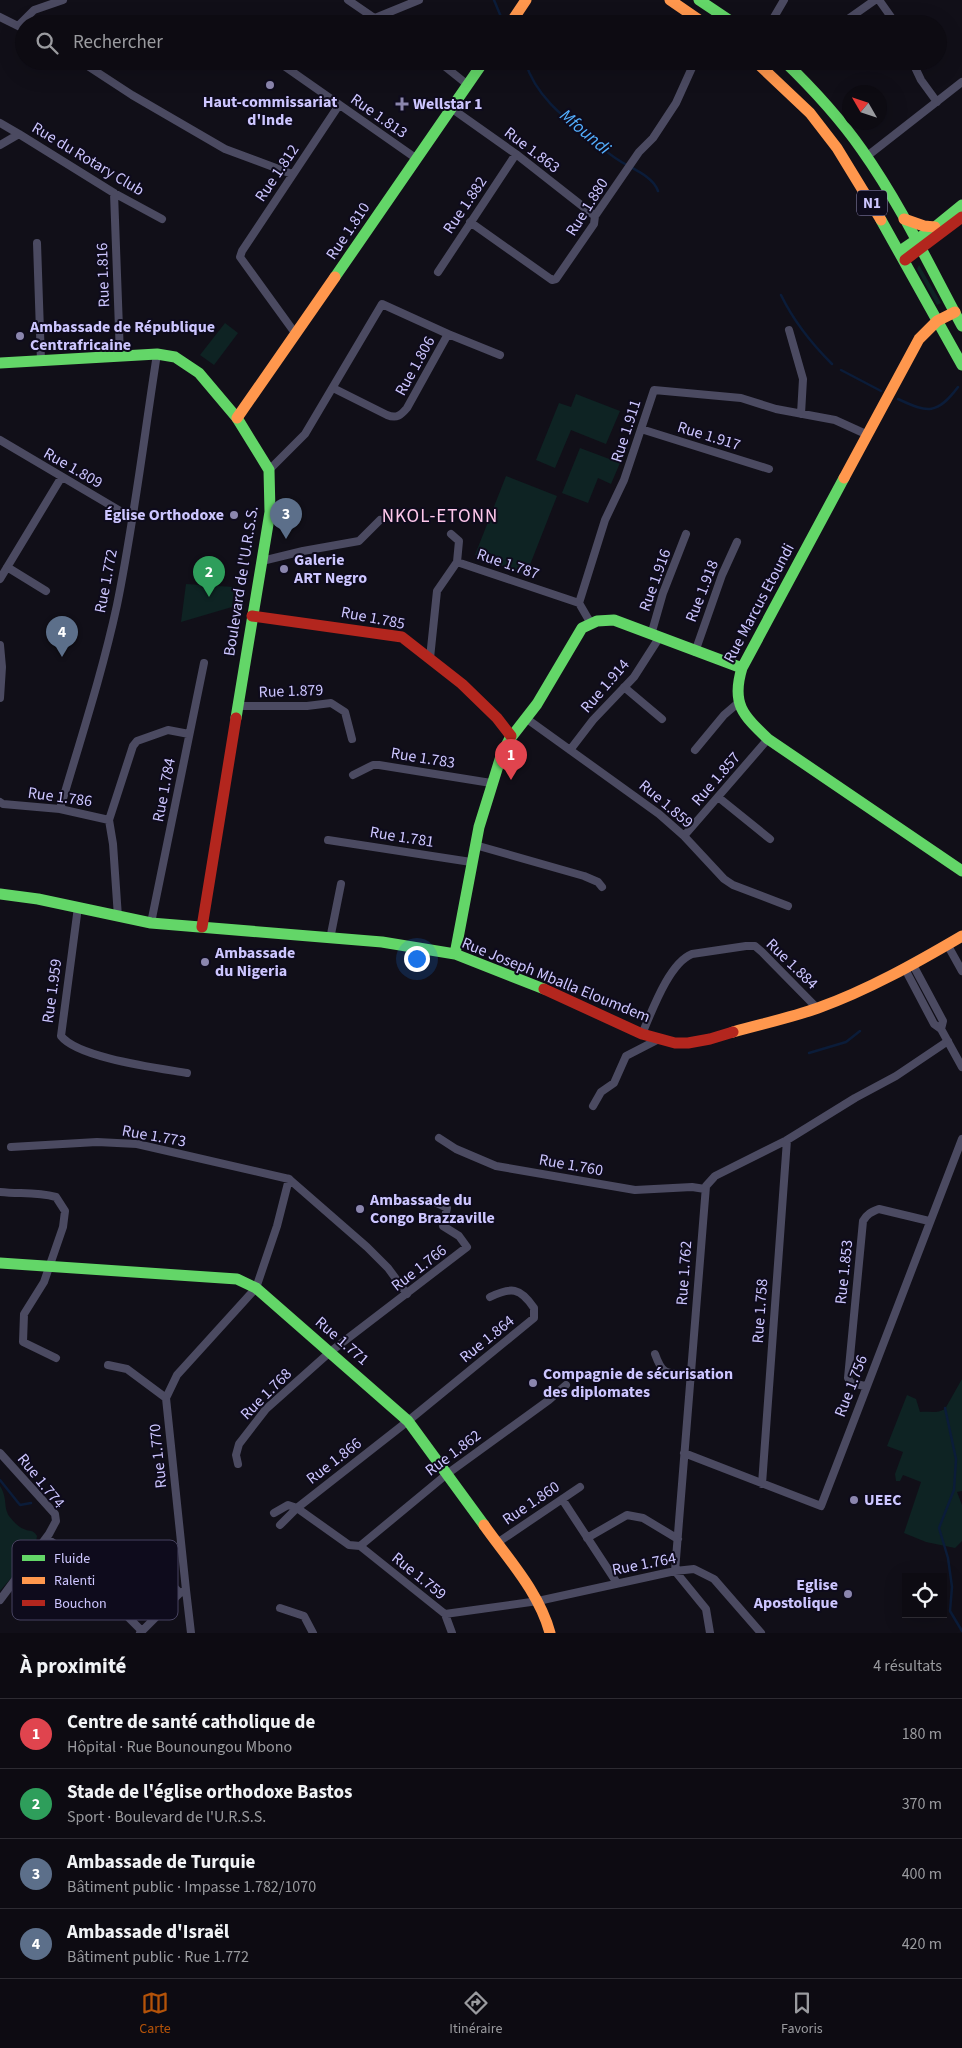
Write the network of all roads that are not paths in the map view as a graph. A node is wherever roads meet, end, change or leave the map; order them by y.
1 (63, 0) edge
2 (348, 0) edge
3 (419, 0) edge
4 (526, 0) edge
5 (670, 0) edge
6 (698, 0) edge
7 (784, 0) edge
8 (875, 0) edge
9 (879, 0) edge
10 (30, 15) edge
11 (370, 15) edge
12 (382, 15) edge
13 (516, 15) edge
14 (691, 15) edge
15 (721, 15) edge
16 (775, 15) edge
17 (854, 15) edge
18 (890, 15) edge
19 (0, 17) edge
20 (15, 24) edge
21 (96, 70) edge
22 (290, 70) edge
23 (449, 70) edge
24 (478, 70) edge
25 (691, 70) edge
26 (765, 70) edge
27 (793, 70) edge
28 (916, 70) edge
29 (962, 82) edge
30 (468, 85) junction
31 (937, 102) junction
32 (339, 105) junction
33 (451, 108) junction
34 (0, 123) edge
35 (19, 134) junction
36 (0, 145) edge
37 (516, 154) junction
38 (866, 157) junction
39 (417, 159) junction
40 (292, 174) junction
41 (114, 193) junction
42 (962, 205) edge
43 (595, 216) junction
44 (962, 217) edge
45 (162, 218) dead end
46 (904, 220) junction
47 (470, 222) junction
48 (935, 227) junction
49 (37, 243) dead end
50 (920, 247) junction
51 (903, 256) junction
52 (438, 272) dead end
53 (954, 312) junction
54 (937, 321) junction
55 (962, 326) edge
56 (790, 330) dead end
57 (295, 333) junction
58 (448, 334) junction
59 (157, 354) junction
60 (120, 356) junction
61 (500, 356) dead end
62 (41, 361) junction
63 (0, 363) edge
64 (962, 365) edge
65 (333, 388) junction
66 (801, 414) junction
67 (237, 418) junction
68 (641, 429) junction
69 (868, 435) junction
70 (0, 440) edge
71 (769, 469) dead end
72 (269, 470) junction
73 (61, 478) junction
74 (132, 518) junction
75 (380, 520) dead end
76 (451, 534) dead end
77 (686, 534) dead end
78 (737, 542) dead end
79 (262, 561) junction
80 (457, 562) junction
81 (7, 567) junction
82 (0, 579) edge
83 (46, 591) dead end
84 (579, 603) junction
85 (252, 616) junction
86 (590, 622) junction
87 (655, 636) junction
88 (0, 645) edge
89 (695, 652) junction
90 (430, 658) junction
91 (204, 663) dead end
92 (742, 668) junction
93 (624, 687) junction
94 (0, 698) edge
95 (738, 703) junction
96 (238, 706) junction
97 (527, 719) junction
98 (662, 719) dead end
99 (189, 734) junction
100 (511, 736) junction
101 (352, 739) dead end
102 (768, 739) junction
103 (570, 750) junction
104 (695, 750) dead end
105 (353, 776) dead end
106 (491, 783) junction
107 (718, 797) junction
108 (0, 802) edge
109 (60, 809) junction
110 (109, 820) junction
111 (684, 836) junction
112 (770, 839) dead end
113 (328, 840) dead end
114 (474, 845) junction
115 (470, 862) junction
116 (962, 871) edge
117 (341, 884) dead end
118 (602, 888) dead end
119 (0, 894) edge
120 (788, 906) dead end
121 (78, 907) junction
122 (118, 917) junction
123 (151, 923) junction
124 (202, 927) junction
125 (962, 936) edge
126 (330, 939) junction
127 (947, 944) junction
128 (455, 954) junction
129 (909, 967) junction
130 (962, 971) edge
131 (817, 1008) junction
132 (642, 1034) junction
133 (659, 1039) junction
134 (948, 1041) junction
135 (962, 1067) edge
136 (187, 1073) dead end
137 (593, 1106) dead end
138 (439, 1138) dead end
139 (962, 1138) edge
140 (787, 1140) junction
141 (11, 1147) dead end
142 (289, 1179) junction
143 (705, 1189) junction
144 (0, 1192) edge
145 (430, 1200) dead end
146 (929, 1221) junction
147 (0, 1263) edge
148 (51, 1266) junction
149 (256, 1288) junction
150 (407, 1294) junction
151 (490, 1298) dead end
152 (330, 1352) junction
153 (655, 1354) dead end
154 (56, 1358) dead end
155 (108, 1364) dead end
156 (690, 1374) junction
157 (566, 1385) dead end
158 (865, 1386) junction
159 (166, 1398) junction
160 (408, 1421) junction
161 (684, 1452) junction
162 (0, 1453) edge
163 (238, 1464) dead end
164 (447, 1474) junction
165 (762, 1484) junction
166 (580, 1486) dead end
167 (562, 1499) junction
168 (297, 1508) junction
169 (274, 1513) dead end
170 (280, 1525) dead end
171 (46, 1538) joint
172 (587, 1538) junction
173 (678, 1539) junction
174 (49, 1540) edge
175 (497, 1543) junction
176 (360, 1546) junction
177 (675, 1571) junction
178 (617, 1583) junction
179 (12, 1584) edge
180 (178, 1587) edge
181 (183, 1592) junction
182 (178, 1597) edge
183 (0, 1600) edge
184 (538, 1601) junction
185 (280, 1608) dead end
186 (445, 1614) junction
187 (129, 1620) edge
188 (154, 1620) edge
189 (141, 1632) edge
190 (191, 1633) edge
191 (313, 1633) edge
192 (452, 1633) edge
193 (550, 1633) edge
194 (710, 1633) edge
195 (760, 1633) edge

1 - 10 street
2 - 11 street
3 - 12 street
4 - 13 main road
5 - 14 main road
6 - 15 main road
7 - 16 street
8 - 17 street
9 - 18 street
19 - 20 street
21 - 40 street
22 - 32 street, Rue 1.813
23 - 30 street
24 - 30 main road, Rue 1.810
25 - 43 street, Rue 1.880
26 - 51 main road, N1
27 - 38 main road, N1
28 - 31 street
29 - 31 street
30 - 33 main road, Rue 1.810
31 - 38 street
32 - 39 street, Rue 1.813
32 - 40 street, Rue 1.812
33 - 37 street, Rue 1.863
33 - 39 main road, Rue 1.810
34 - 35 street
35 - 36 street, Rue du Rotary Club
35 - 41 street, Rue du Rotary Club
37 - 43 street, Rue 1.863
37 - 47 street, Rue 1.882
38 - 46 main road, N1
39 - 57 main road, Rue 1.810
40 - 57 street, Rue 1.812
41 - 45 street, Rue du Rotary Club
41 - 60 street, Rue 1.816
42 - 48 main road
43 - 47 street, Rue 1.880
44 - 50 main road
46 - 48 main road
46 - 50 main road, N1
47 - 52 street, Rue 1.882
48 - 50 main road
49 - 62 street
50 - 51 main road
50 - 53 main road, N1
51 - 54 main road, N1
53 - 54 main road, Rue Marcus Etoundi
53 - 55 main road, N1
54 - 64 main road, N1
54 - 69 main road, Rue Marcus Etoundi
56 - 66 street
57 - 67 main road, Rue 1.810
58 - 61 street
58 - 65 street, Rue 1.806
58 - 65 street, Rue 1.806
59 - 60 main road
59 - 67 main road
59 - 74 street, Rue 1.772
60 - 62 main road
62 - 63 main road
65 - 72 street, Rue 1.806
66 - 68 street, Rue 1.911
66 - 69 street, Rue 1.911
67 - 72 main road
68 - 71 street, Rue 1.917
68 - 84 street, Rue 1.911
69 - 92 main road, Rue Marcus Etoundi
70 - 73 street, Rue 1.809
72 - 79 main road, Boulevard de l'U.R.S.S.
73 - 74 street, Rue 1.809
73 - 81 street
74 - 109 street, Rue 1.772
75 - 79 street
76 - 80 street, Rue 1.787
77 - 87 street, Rue 1.916
78 - 89 street, Rue 1.918
79 - 85 main road, Boulevard de l'U.R.S.S.
80 - 84 street, Rue 1.787
80 - 90 street
81 - 82 street
81 - 83 street
84 - 86 street
85 - 90 main road, Rue 1.785
85 - 96 main road, Boulevard de l'U.R.S.S.
86 - 87 main road
86 - 97 main road
87 - 89 main road
87 - 93 street, Rue 1.914
88 - 94 street
89 - 92 main road
90 - 100 main road, Rue 1.785
91 - 99 street, Rue 1.784
92 - 95 main road, Rue Marcus Etoundi
93 - 98 street
93 - 103 street, Rue 1.914
95 - 102 main road
95 - 104 street
96 - 101 street, Rue 1.879
96 - 124 main road, Boulevard de l'U.R.S.S.
97 - 100 main road
97 - 103 street, Rue 1.859
99 - 110 street
99 - 123 street, Rue 1.784
100 - 106 main road
102 - 107 street, Rue 1.857
102 - 116 main road
103 - 111 street, Rue 1.859
105 - 106 street, Rue 1.783
106 - 114 main road
107 - 111 street, Rue 1.857
107 - 112 street
108 - 109 street, Rue 1.786
109 - 110 street, Rue 1.786
110 - 122 street, Rue 1.786
111 - 120 street, Rue 1.859
113 - 115 street, Rue 1.781
114 - 115 main road
114 - 118 street
115 - 128 main road
117 - 126 street
119 - 121 main road, Rue Joseph Mballa Eloumdem
121 - 122 main road, Rue Joseph Mballa Eloumdem
121 - 136 street, Rue 1.959
122 - 123 main road, Rue Joseph Mballa Eloumdem
123 - 124 main road, Rue Joseph Mballa Eloumdem
124 - 126 main road, Rue Joseph Mballa Eloumdem
125 - 127 main road, Rue Joseph Mballa Eloumdem
126 - 128 main road, Rue Joseph Mballa Eloumdem
127 - 129 main road, Rue Joseph Mballa Eloumdem
127 - 130 street
128 - 132 main road, Rue Joseph Mballa Eloumdem
129 - 131 main road, Rue Joseph Mballa Eloumdem
129 - 134 street
131 - 132 street, Rue 1.884
131 - 133 main road, Rue Joseph Mballa Eloumdem
132 - 133 main road, Rue Joseph Mballa Eloumdem
133 - 137 street
134 - 135 street
134 - 140 street
138 - 143 street, Rue 1.760
139 - 146 street, Rue 1.756
140 - 143 street
140 - 165 street, Rue 1.758
141 - 142 street, Rue 1.773
142 - 149 street
142 - 150 street, Rue 1.773
143 - 156 street, Rue 1.762
144 - 148 street
145 - 150 street, Rue 1.766
146 - 158 street, Rue 1.756
146 - 158 street, Rue 1.853
147 - 148 main road, Rue 1.771
148 - 149 main road, Rue 1.771
148 - 154 street
149 - 152 main road, Rue 1.771
149 - 159 street
150 - 152 street, Rue 1.766
151 - 160 street, Rue 1.864
152 - 160 main road, Rue 1.771
152 - 163 street, Rue 1.768
153 - 156 street
155 - 159 street
156 - 161 street, Rue 1.762
157 - 164 street, Rue 1.862
158 - 165 street, Rue 1.756
159 - 181 street, Rue 1.770
160 - 164 main road, Rue 1.771
160 - 168 street, Rue 1.866
161 - 165 street, Rue 1.756
161 - 173 street, Rue 1.762
162 - 171 street, Rue 1.774
164 - 175 main road, Rue 1.771
164 - 176 street, Rue 1.862
166 - 167 street, Rue 1.860
167 - 172 street
167 - 175 street, Rue 1.860
168 - 169 street, Rue 1.866
168 - 170 street
168 - 176 street
171 - 174 street
172 - 173 street
172 - 178 street
173 - 177 street, Rue 1.762
175 - 184 main road, Rue 1.771
176 - 186 street, Rue 1.759
177 - 178 street, Rue 1.764
177 - 194 street
177 - 195 street, Rue 1.764
178 - 184 street, Rue 1.764
179 - 183 street, Rue 1.774
180 - 181 street
181 - 182 street
181 - 190 street, Rue 1.770
184 - 186 street, Rue 1.764
184 - 193 main road, Rue 1.771
185 - 191 street
186 - 192 street, Rue 1.759
187 - 189 street
188 - 189 street

